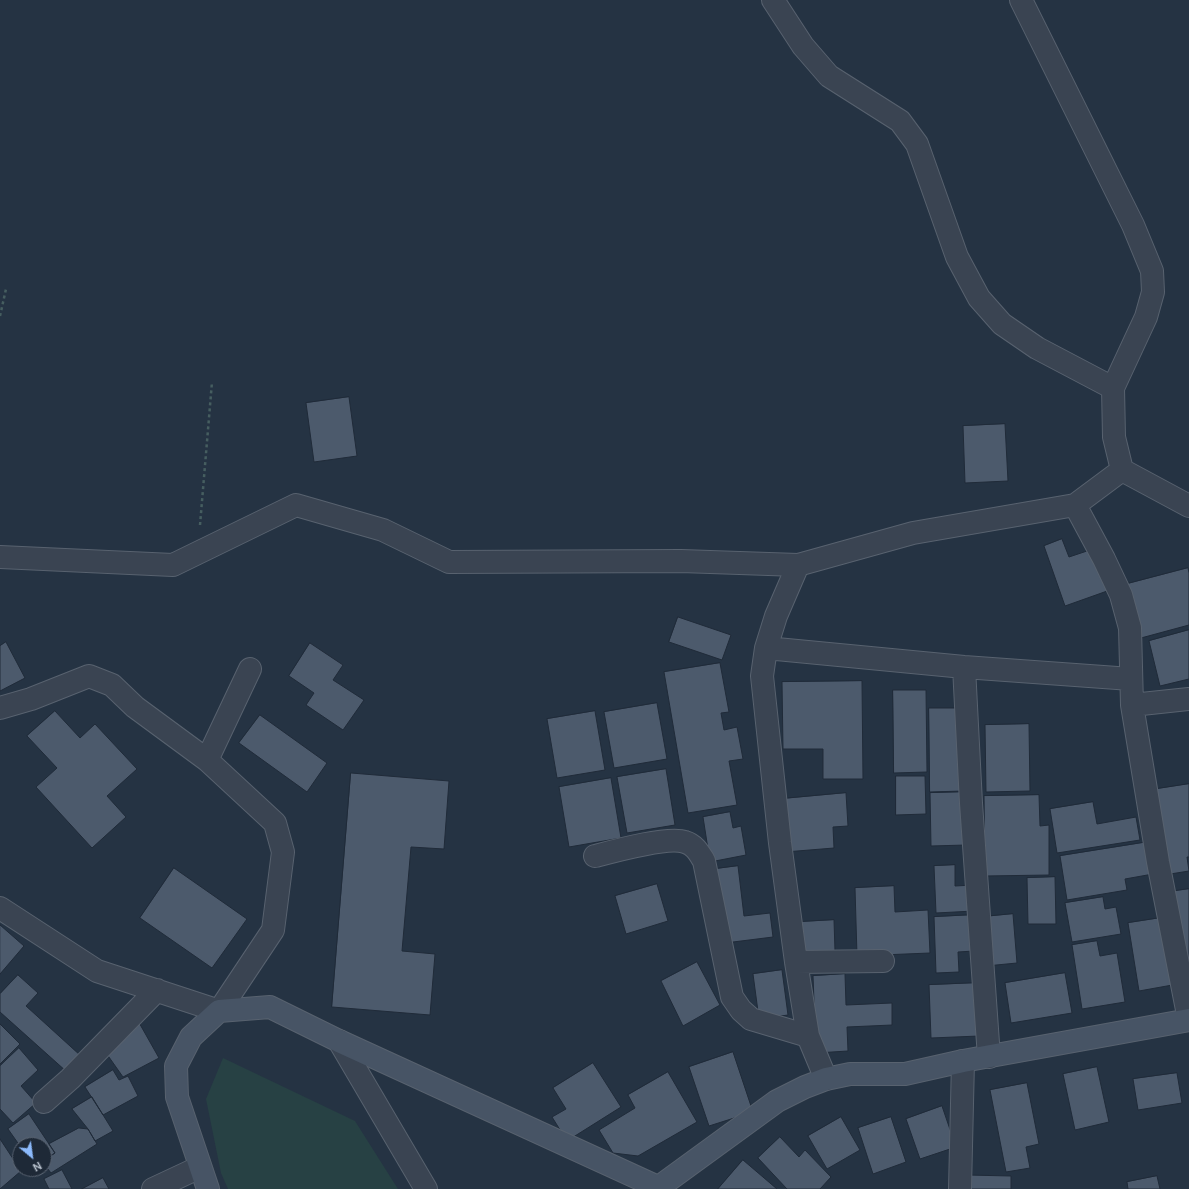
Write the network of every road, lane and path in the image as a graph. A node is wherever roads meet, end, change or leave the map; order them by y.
1 (773, 0) edge
2 (1021, 0) edge
3 (6, 289) dead end
4 (0, 316) edge
5 (212, 382) dead end
6 (1113, 388) junction
7 (1122, 470) junction
8 (1075, 504) junction
9 (1189, 506) edge
10 (197, 553) junction
11 (0, 557) edge
12 (798, 564) junction
13 (766, 648) junction
14 (964, 667) junction
15 (250, 669) dead end
16 (1131, 679) junction
17 (1189, 699) edge
18 (1132, 705) junction
19 (0, 708) edge
20 (207, 760) junction
21 (595, 856) dead end
22 (0, 908) edge
23 (883, 961) dead end
24 (796, 962) junction
25 (157, 990) junction
26 (218, 1011) junction
27 (1189, 1020) edge
28 (808, 1036) junction
29 (339, 1041) junction
30 (989, 1057) junction
31 (963, 1061) junction
32 (826, 1079) junction
33 (44, 1102) dead end
34 (200, 1167) junction
35 (661, 1188) edge
36 (153, 1189) edge
37 (208, 1189) edge
38 (426, 1189) edge
39 (960, 1189) edge

1 - 6 street
2 - 6 street
3 - 4 path
5 - 10 path
6 - 7 street
7 - 8 street
7 - 9 street
8 - 12 street
8 - 16 street
10 - 11 street
10 - 12 street
12 - 13 street
13 - 14 street
13 - 24 street
14 - 16 street
14 - 30 street
15 - 20 street
16 - 18 street
17 - 18 street
18 - 27 street
19 - 20 street
20 - 26 street
21 - 28 street
22 - 25 street
23 - 24 street
24 - 28 street
25 - 26 street
25 - 33 street
26 - 29 street
26 - 34 street
27 - 30 street
28 - 32 street
29 - 35 street
29 - 38 street
30 - 31 street
31 - 32 street
31 - 39 street
32 - 35 street
34 - 36 street
34 - 37 street

